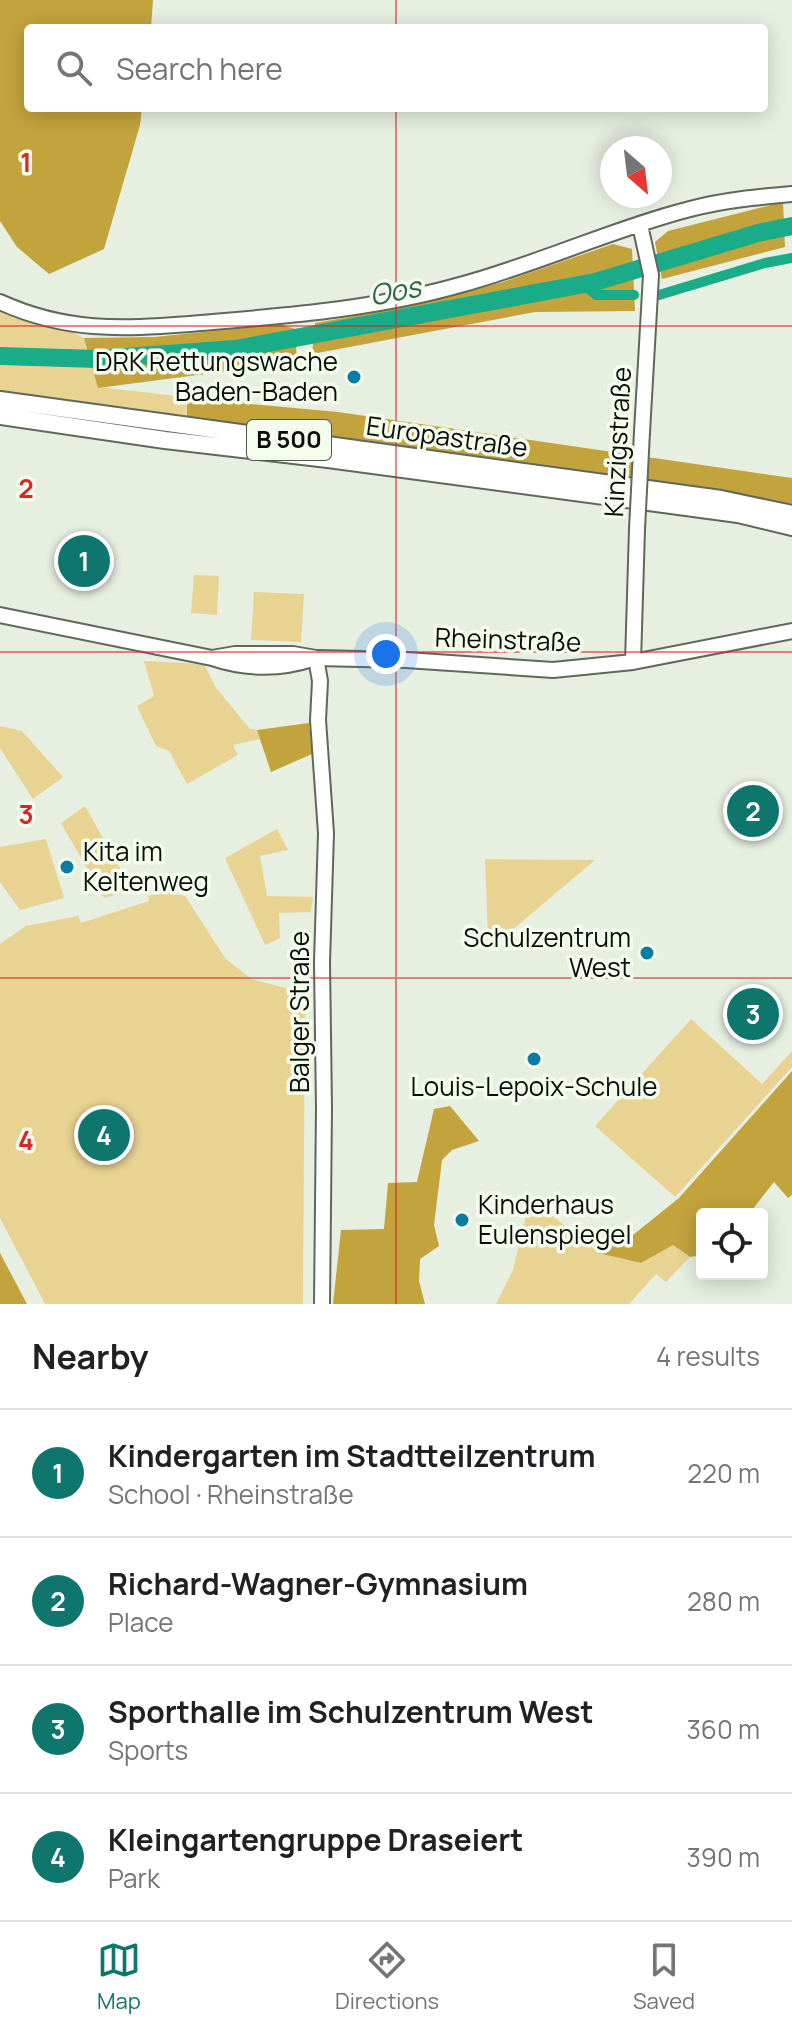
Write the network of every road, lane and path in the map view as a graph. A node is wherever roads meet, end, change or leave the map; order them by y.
1 (792, 194) edge
2 (640, 225) junction
3 (0, 302) edge
4 (0, 400) edge
5 (0, 416) edge
6 (721, 499) junction
7 (792, 508) edge
8 (792, 514) edge
9 (770, 521) junction
10 (792, 527) edge
11 (792, 537) edge
12 (0, 615) edge
13 (792, 631) edge
14 (316, 658) junction
15 (633, 662) junction
16 (322, 1304) edge

1 - 2 street
2 - 3 street
2 - 15 street, Kinzigstraße, bridge
4 - 6 main road, Europastraße / B 500
5 - 9 main road, Europastraße / B 500
6 - 7 main road
6 - 8 main road, Europastraße / B 500
9 - 10 main road, Europastraße / B 500
9 - 11 main road
12 - 14 street, Rheinstraße
13 - 15 street, Rheinstraße
14 - 15 street, Rheinstraße
14 - 16 street, Balger Straße

